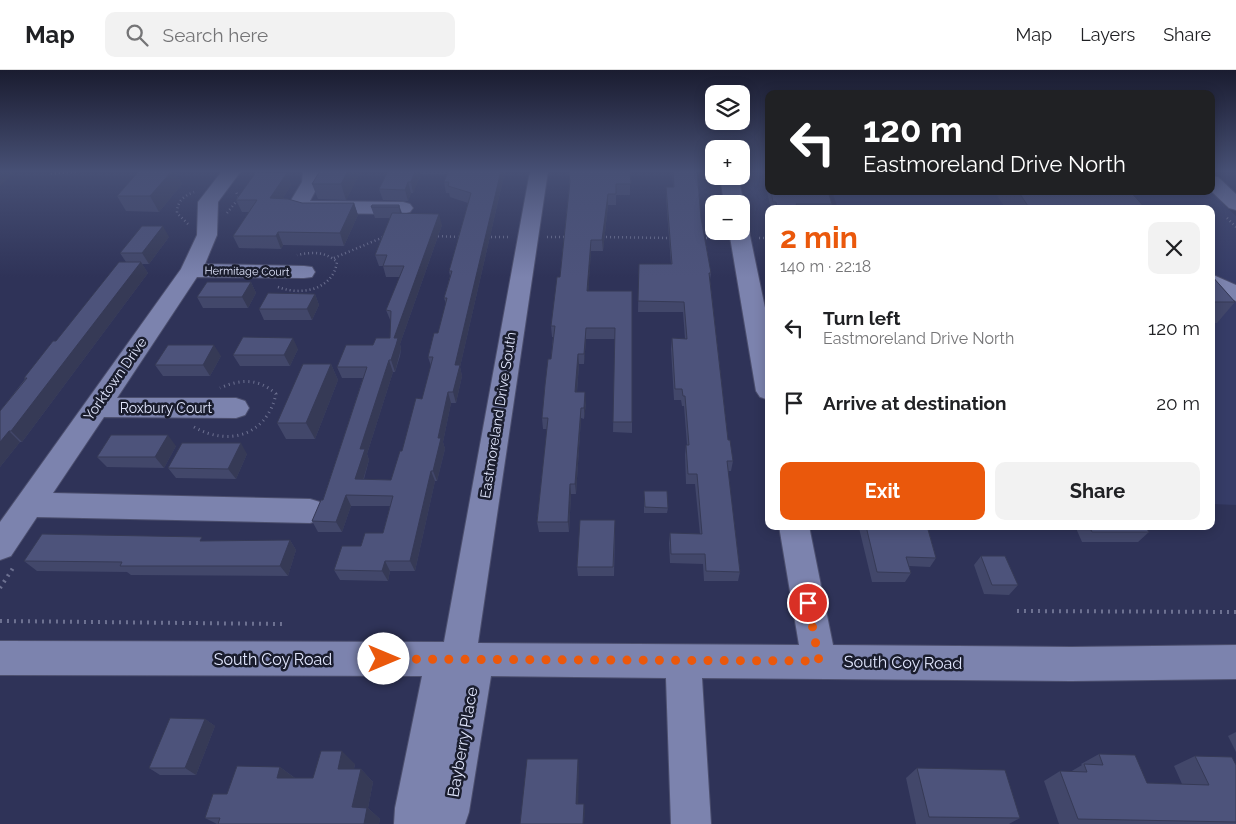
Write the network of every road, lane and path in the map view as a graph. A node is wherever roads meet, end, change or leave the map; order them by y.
1 (177, 206) edge
2 (203, 206) edge
3 (305, 206) edge
4 (532, 206) edge
5 (403, 208) dead end
6 (188, 228) dead end
7 (741, 240) edge
8 (191, 270) junction
9 (304, 272) dead end
10 (1215, 284) edge
11 (1236, 294) edge
12 (765, 370) edge
13 (96, 408) junction
14 (236, 408) dead end
15 (28, 505) junction
16 (310, 511) dead end
17 (795, 530) edge
18 (0, 547) edge
19 (1018, 611) dead end
20 (1236, 612) edge
21 (0, 621) edge
22 (282, 624) dead end
23 (0, 658) edge
24 (459, 659) junction
25 (682, 660) junction
26 (819, 661) junction
27 (1236, 662) edge
28 (414, 824) edge
29 (445, 824) edge
30 (691, 824) edge

1 - 6 path
2 - 8 street, Yorktown Drive
3 - 5 street
4 - 24 street, Eastmoreland Drive South
7 - 12 street
8 - 9 street, Hermitage Court
8 - 13 street, Yorktown Drive
10 - 11 street
13 - 14 street, Roxbury Court
13 - 15 street, Yorktown Drive
15 - 16 street
15 - 18 street, Yorktown Drive
17 - 26 street
19 - 20 path
21 - 22 path
23 - 24 street, South Coy Road
24 - 25 street, South Coy Road
24 - 28 street
24 - 29 street, Bayberry Place
25 - 26 street, South Coy Road
25 - 30 street
26 - 27 street, South Coy Road

